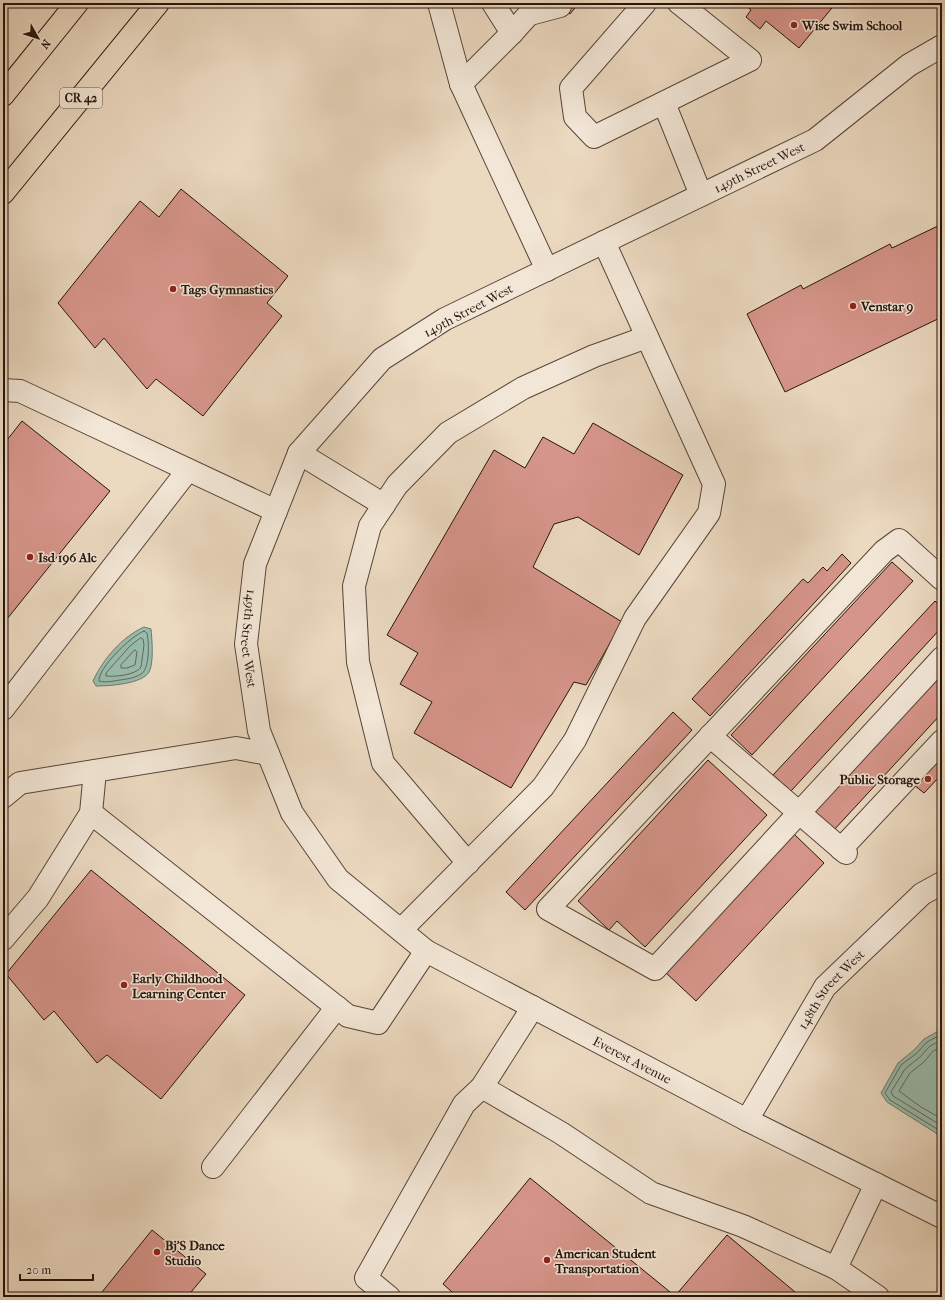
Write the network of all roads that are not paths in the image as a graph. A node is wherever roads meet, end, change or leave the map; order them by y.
1 (77, 3) edge
2 (158, 3) edge
3 (439, 3) edge
4 (493, 3) edge
5 (645, 3) edge
6 (679, 3) edge
7 (560, 6) dead end
8 (533, 7) edge
9 (512, 33) junction
10 (940, 45) edge
11 (461, 84) junction
12 (3, 95) edge
13 (664, 103) junction
14 (3, 193) edge
15 (701, 195) junction
16 (604, 242) junction
17 (546, 270) junction
18 (647, 337) junction
19 (3, 390) edge
20 (299, 453) junction
21 (188, 470) junction
22 (384, 505) junction
23 (276, 511) junction
24 (942, 579) edge
25 (942, 658) edge
26 (3, 709) edge
27 (710, 736) junction
28 (942, 741) edge
29 (268, 754) junction
30 (95, 771) junction
31 (3, 797) edge
32 (91, 812) junction
33 (798, 812) junction
34 (468, 863) junction
35 (338, 879) joint
36 (942, 883) edge
37 (401, 930) junction
38 (3, 939) edge
39 (426, 951) junction
40 (337, 1007) junction
41 (533, 1007) junction
42 (482, 1087) junction
43 (747, 1120) junction
44 (213, 1167) dead end
45 (876, 1184) junction
46 (942, 1217) edge
47 (836, 1268) junction
48 (390, 1297) edge
49 (878, 1297) edge

1 - 12 highway
2 - 14 highway, CR 42
3 - 11 street
4 - 9 street
5 - 13 street
6 - 13 street
7 - 8 street
8 - 9 street
9 - 11 street
10 - 15 street, 149th Street West
11 - 17 street
13 - 15 street
15 - 16 street, 149th Street West
16 - 17 street, 149th Street West
16 - 18 street
17 - 20 street, 149th Street West
18 - 22 street
18 - 34 street
19 - 21 street
20 - 22 street
20 - 23 street, 149th Street West
21 - 23 street
21 - 26 street
22 - 34 street
23 - 29 street, 149th Street West
24 - 27 street
25 - 33 street
27 - 33 street
27 - 33 street
28 - 33 street
29 - 30 street
29 - 35 street, 149th Street West
30 - 31 street
30 - 32 street
32 - 38 street
32 - 40 street
34 - 37 street
35 - 37 street, Everest Avenue
36 - 43 street, 148th Street West
37 - 39 street, Everest Avenue
39 - 40 street
39 - 41 street, Everest Avenue
40 - 44 street
41 - 42 street
41 - 43 street, Everest Avenue
42 - 47 street
42 - 48 street
43 - 45 street, Everest Avenue
45 - 46 street, Everest Avenue
45 - 47 street
47 - 49 street

